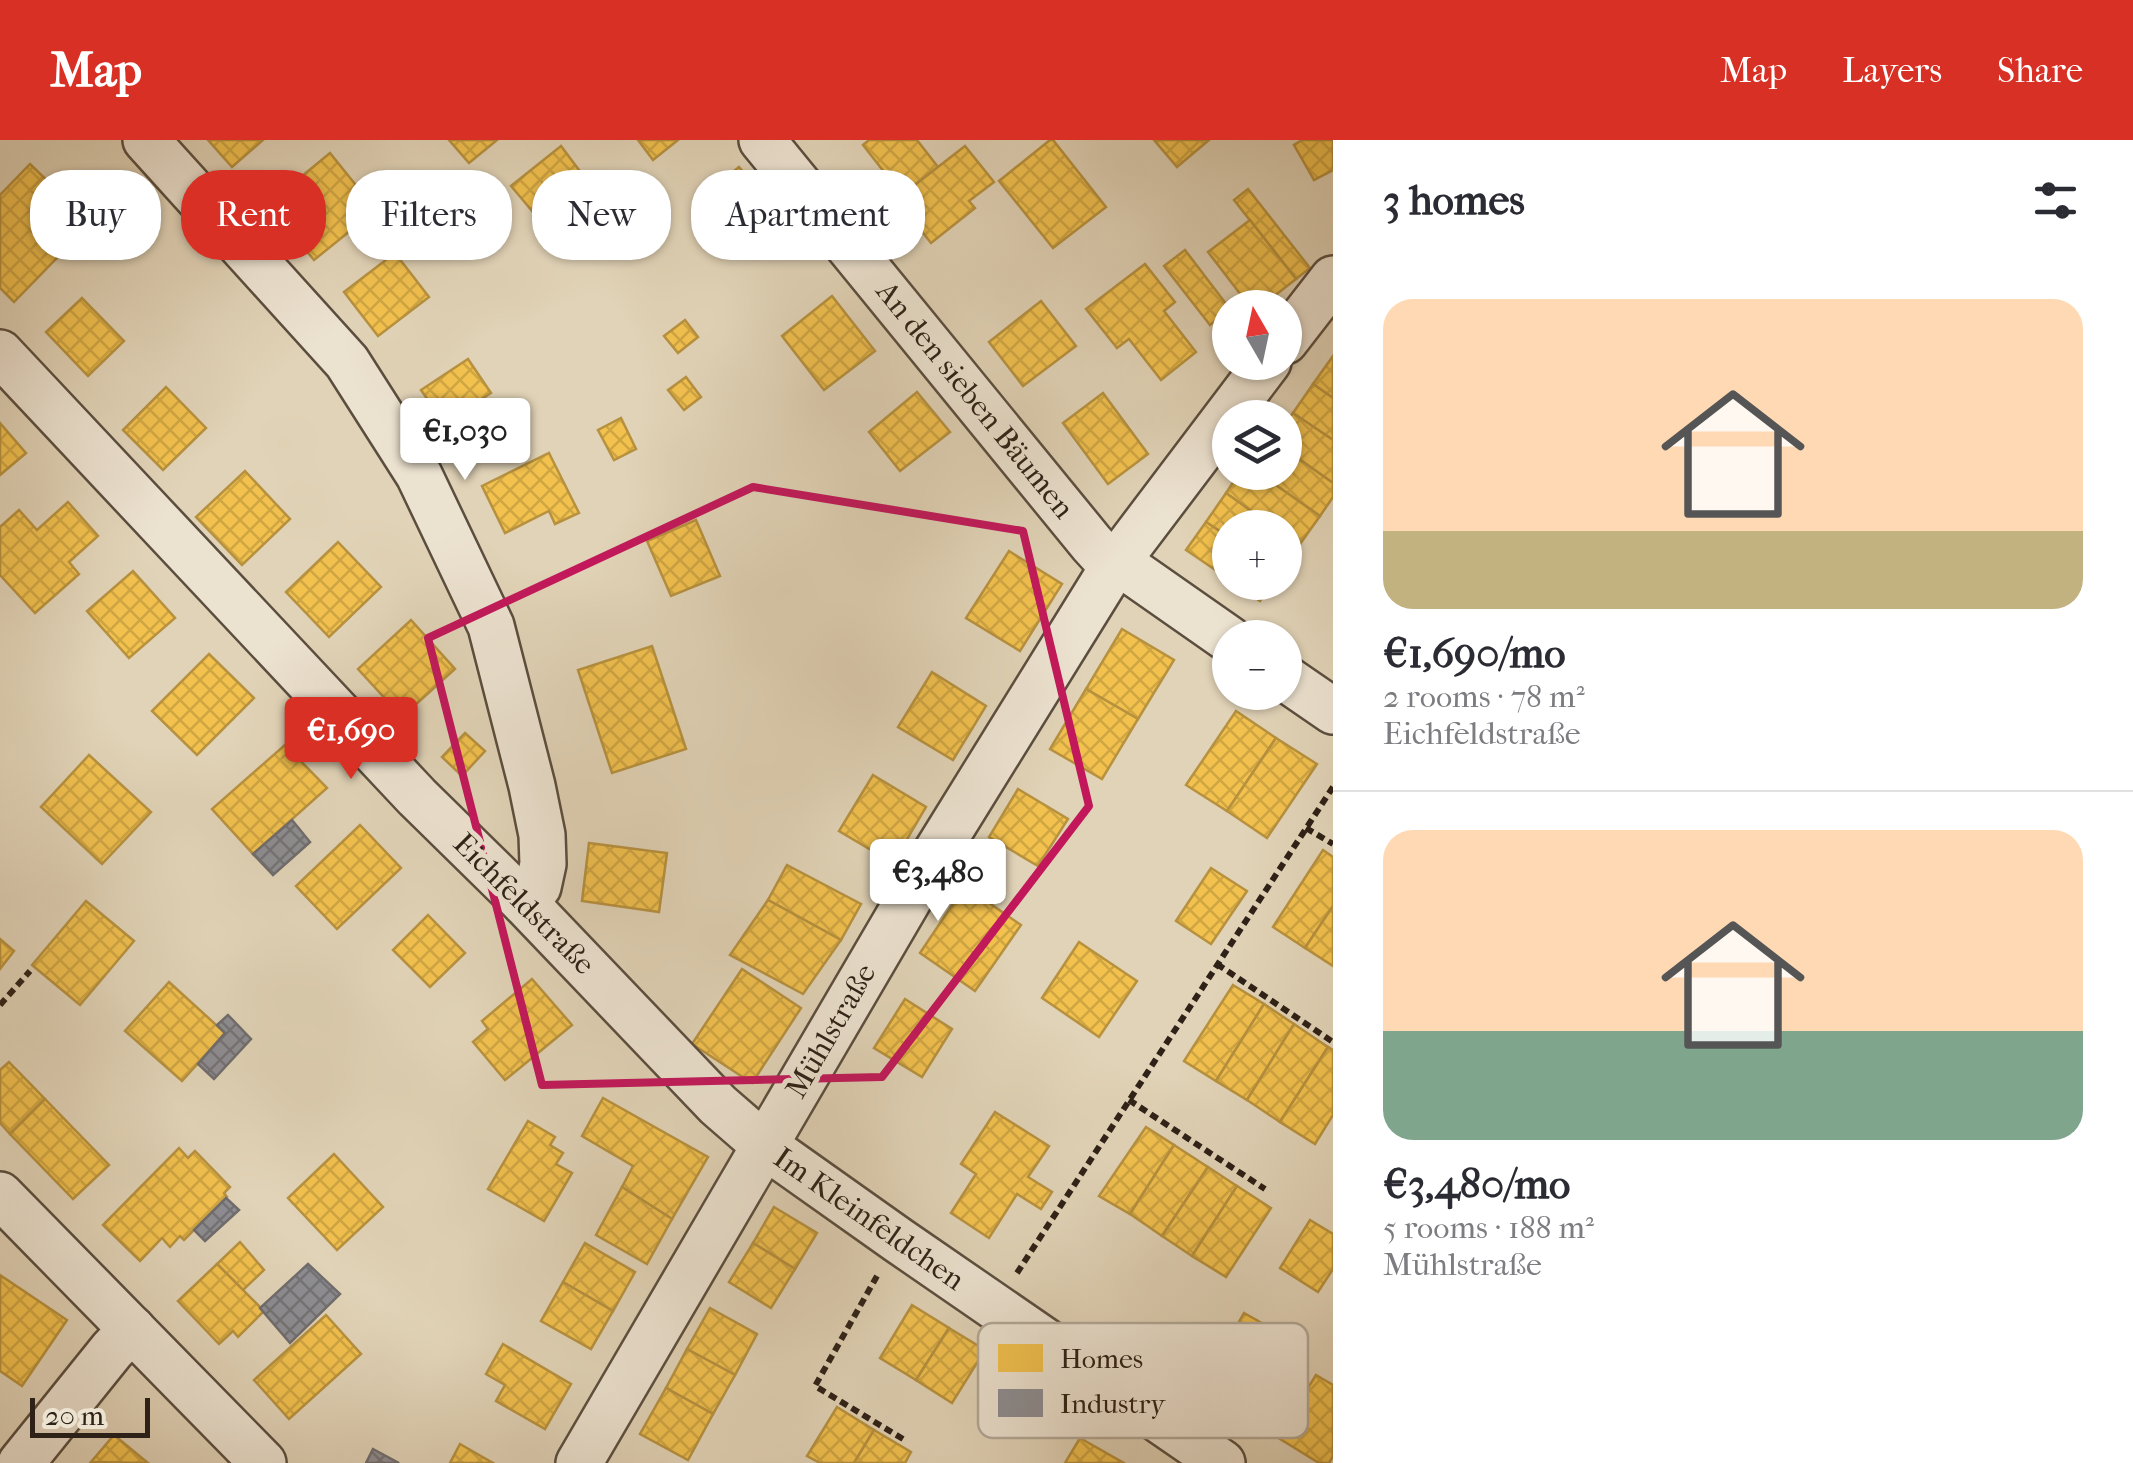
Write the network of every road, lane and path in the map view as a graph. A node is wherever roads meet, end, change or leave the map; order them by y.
1 (146, 140) edge
2 (762, 140) edge
3 (1333, 279) edge
4 (1302, 319) edge
5 (0, 354) edge
6 (1254, 380) edge
7 (1115, 564) junction
8 (1212, 628) edge
9 (1302, 690) edge
10 (1333, 711) edge
11 (1333, 787) edge
12 (1306, 828) junction
13 (1333, 844) edge
14 (524, 902) junction
15 (1217, 964) junction
16 (30, 971) dead end
17 (0, 1005) edge
18 (1333, 1042) edge
19 (1129, 1100) junction
20 (764, 1145) junction
21 (1264, 1189) dead end
22 (0, 1195) edge
23 (898, 1240) junction
24 (995, 1307) junction
25 (1018, 1323) edge
26 (132, 1329) junction
27 (1186, 1438) edge
28 (902, 1439) dead end
29 (21, 1463) edge
30 (263, 1463) edge
31 (579, 1463) edge
32 (1222, 1463) edge

1 - 14 street
2 - 7 street, An den sieben Bäumen
3 - 4 street
5 - 14 street, Eichfeldstraße
6 - 7 street, Mühlstraße
7 - 8 street, An den sieben Bäumen
7 - 20 street, Mühlstraße
9 - 10 street
11 - 12 path
12 - 13 path
12 - 15 path
14 - 20 street, Eichfeldstraße
15 - 18 path
15 - 19 path
16 - 17 path
19 - 21 path
19 - 24 path
20 - 23 street, Im Kleinfeldchen
20 - 31 street, Mühlstraße
22 - 26 street
23 - 24 street, Im Kleinfeldchen
23 - 28 path
24 - 25 street, Im Kleinfeldchen
26 - 29 street
26 - 30 street
27 - 32 street, Im Kleinfeldchen

